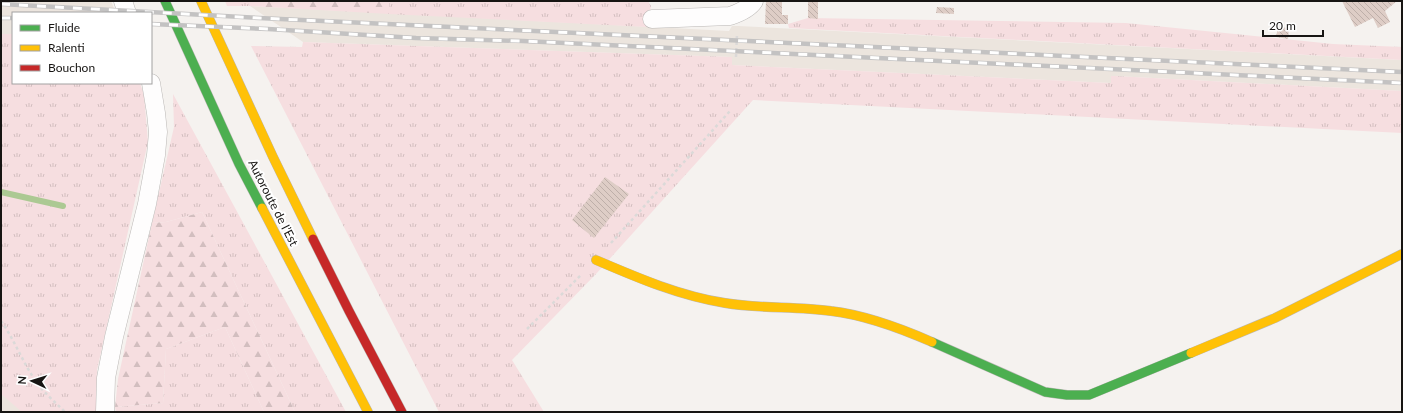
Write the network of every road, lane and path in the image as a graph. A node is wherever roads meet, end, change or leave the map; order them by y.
1 (123, 1) edge
2 (165, 1) edge
3 (201, 1) edge
4 (754, 1) edge
5 (128, 12) edge
6 (652, 19) dead end
7 (737, 34) dead end
8 (736, 57) dead end
9 (151, 84) edge
10 (730, 111) dead end
11 (1402, 254) edge
12 (596, 260) junction
13 (1, 321) edge
14 (527, 330) dead end
15 (65, 412) edge
16 (105, 412) edge
17 (368, 412) edge
18 (402, 412) edge

1 - 5 street
2 - 17 main road, Autoroute de l’Est
3 - 18 main road, Autoroute de l’Est
4 - 6 street
7 - 8 path
9 - 16 street
10 - 12 path
11 - 12 main road
12 - 14 path
13 - 15 path

